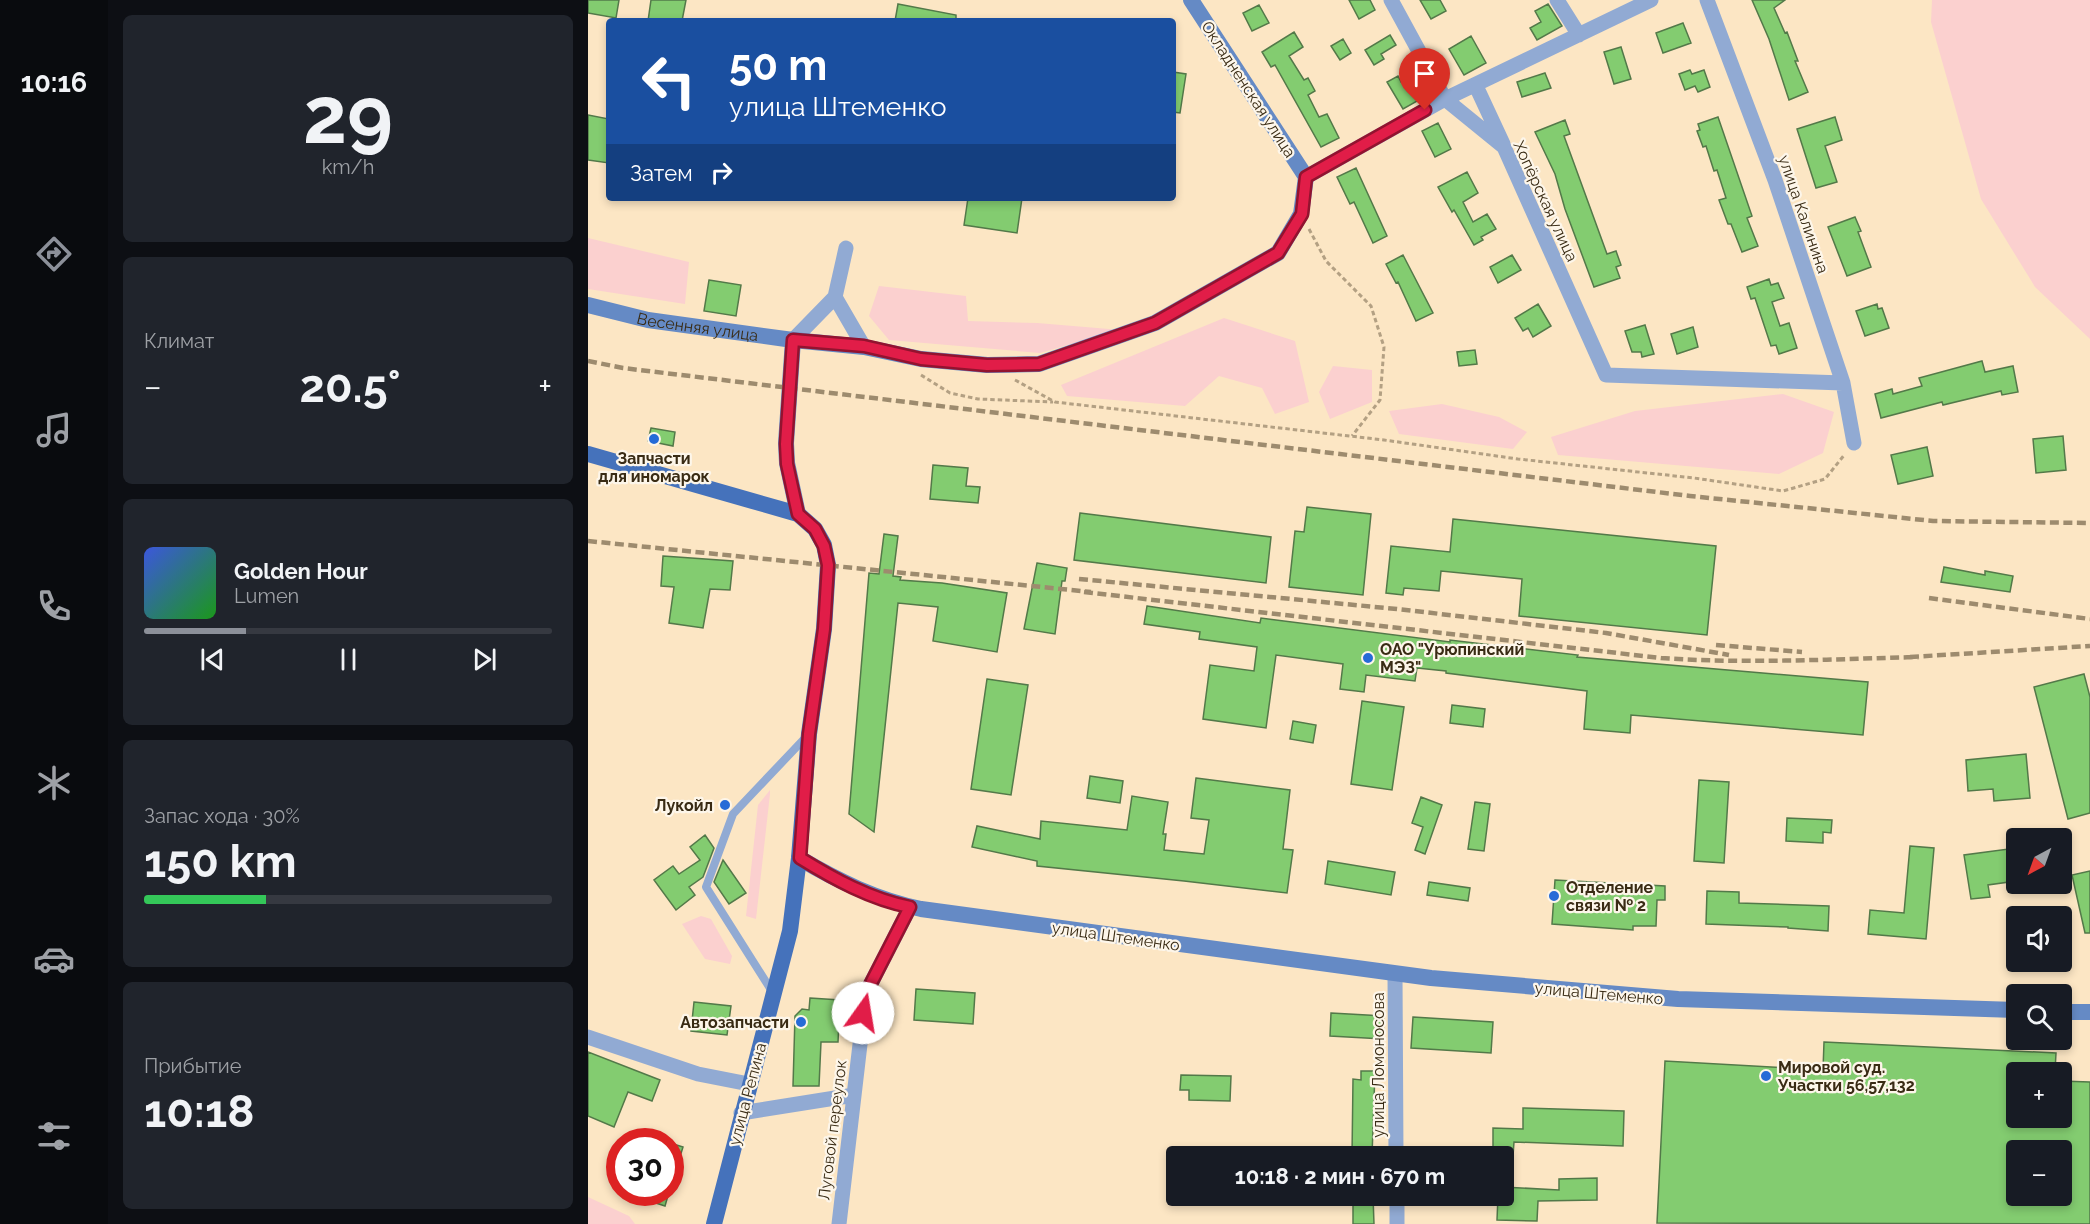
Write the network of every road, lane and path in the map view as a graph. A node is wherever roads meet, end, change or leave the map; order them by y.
1 (1191, 0) edge
2 (1391, 0) edge
3 (1557, 0) edge
4 (1651, 0) edge
5 (1707, 0) edge
6 (1579, 35) junction
7 (1476, 86) junction
8 (1445, 99) junction
9 (1504, 147) junction
10 (1306, 177) junction
11 (1302, 214) junction
12 (846, 248) dead end
13 (835, 297) junction
14 (588, 305) edge
15 (793, 340) junction
16 (864, 346) junction
17 (902, 355) junction
18 (987, 365) junction
19 (1843, 383) junction
20 (1054, 402) junction
21 (1352, 436) junction
22 (1854, 443) joint
23 (588, 454) edge
24 (798, 514) junction
25 (809, 734) junction
26 (800, 858) junction
27 (910, 907) junction
28 (1395, 974) junction
29 (774, 995) junction
30 (2006, 1010) edge
31 (2072, 1012) edge
32 (2090, 1012) edge
33 (588, 1037) edge
34 (749, 1084) junction
35 (854, 1095) junction
36 (741, 1113) junction
37 (1396, 1146) edge
38 (1396, 1206) edge
39 (714, 1224) edge
40 (839, 1224) edge
41 (1397, 1224) edge

1 - 10 main road, Окладненская улица
2 - 8 street, Хопёрская улица
3 - 6 street
4 - 6 street
5 - 19 street, улица Калинина
6 - 7 street
7 - 8 street
7 - 9 street
8 - 9 street, Хопёрская улица
8 - 10 street
9 - 19 street, Хопёрская улица
10 - 11 main road
11 - 18 main road, Весенняя улица
11 - 21 path
12 - 13 street
13 - 15 street
13 - 16 street
14 - 15 main road, Весенняя улица
15 - 16 main road, Весенняя улица
15 - 24 main road
16 - 17 main road, Весенняя улица
17 - 18 main road, Весенняя улица
17 - 20 path
18 - 20 path
19 - 22 street, улица Калинина
20 - 21 path
21 - 22 path
23 - 24 main road
24 - 25 main road
25 - 26 main road
25 - 29 lane
26 - 27 main road, улица Штеменко
26 - 29 main road, улица Репина
27 - 28 main road, улица Штеменко
27 - 35 street, Луговой переулок
28 - 30 main road, улица Штеменко
28 - 37 street, улица Ломоносова
29 - 34 main road, улица Репина
31 - 32 main road
33 - 34 street
34 - 36 main road, улица Репина
35 - 36 street
35 - 40 street, Луговой переулок
36 - 39 main road, улица Репина
38 - 41 street

